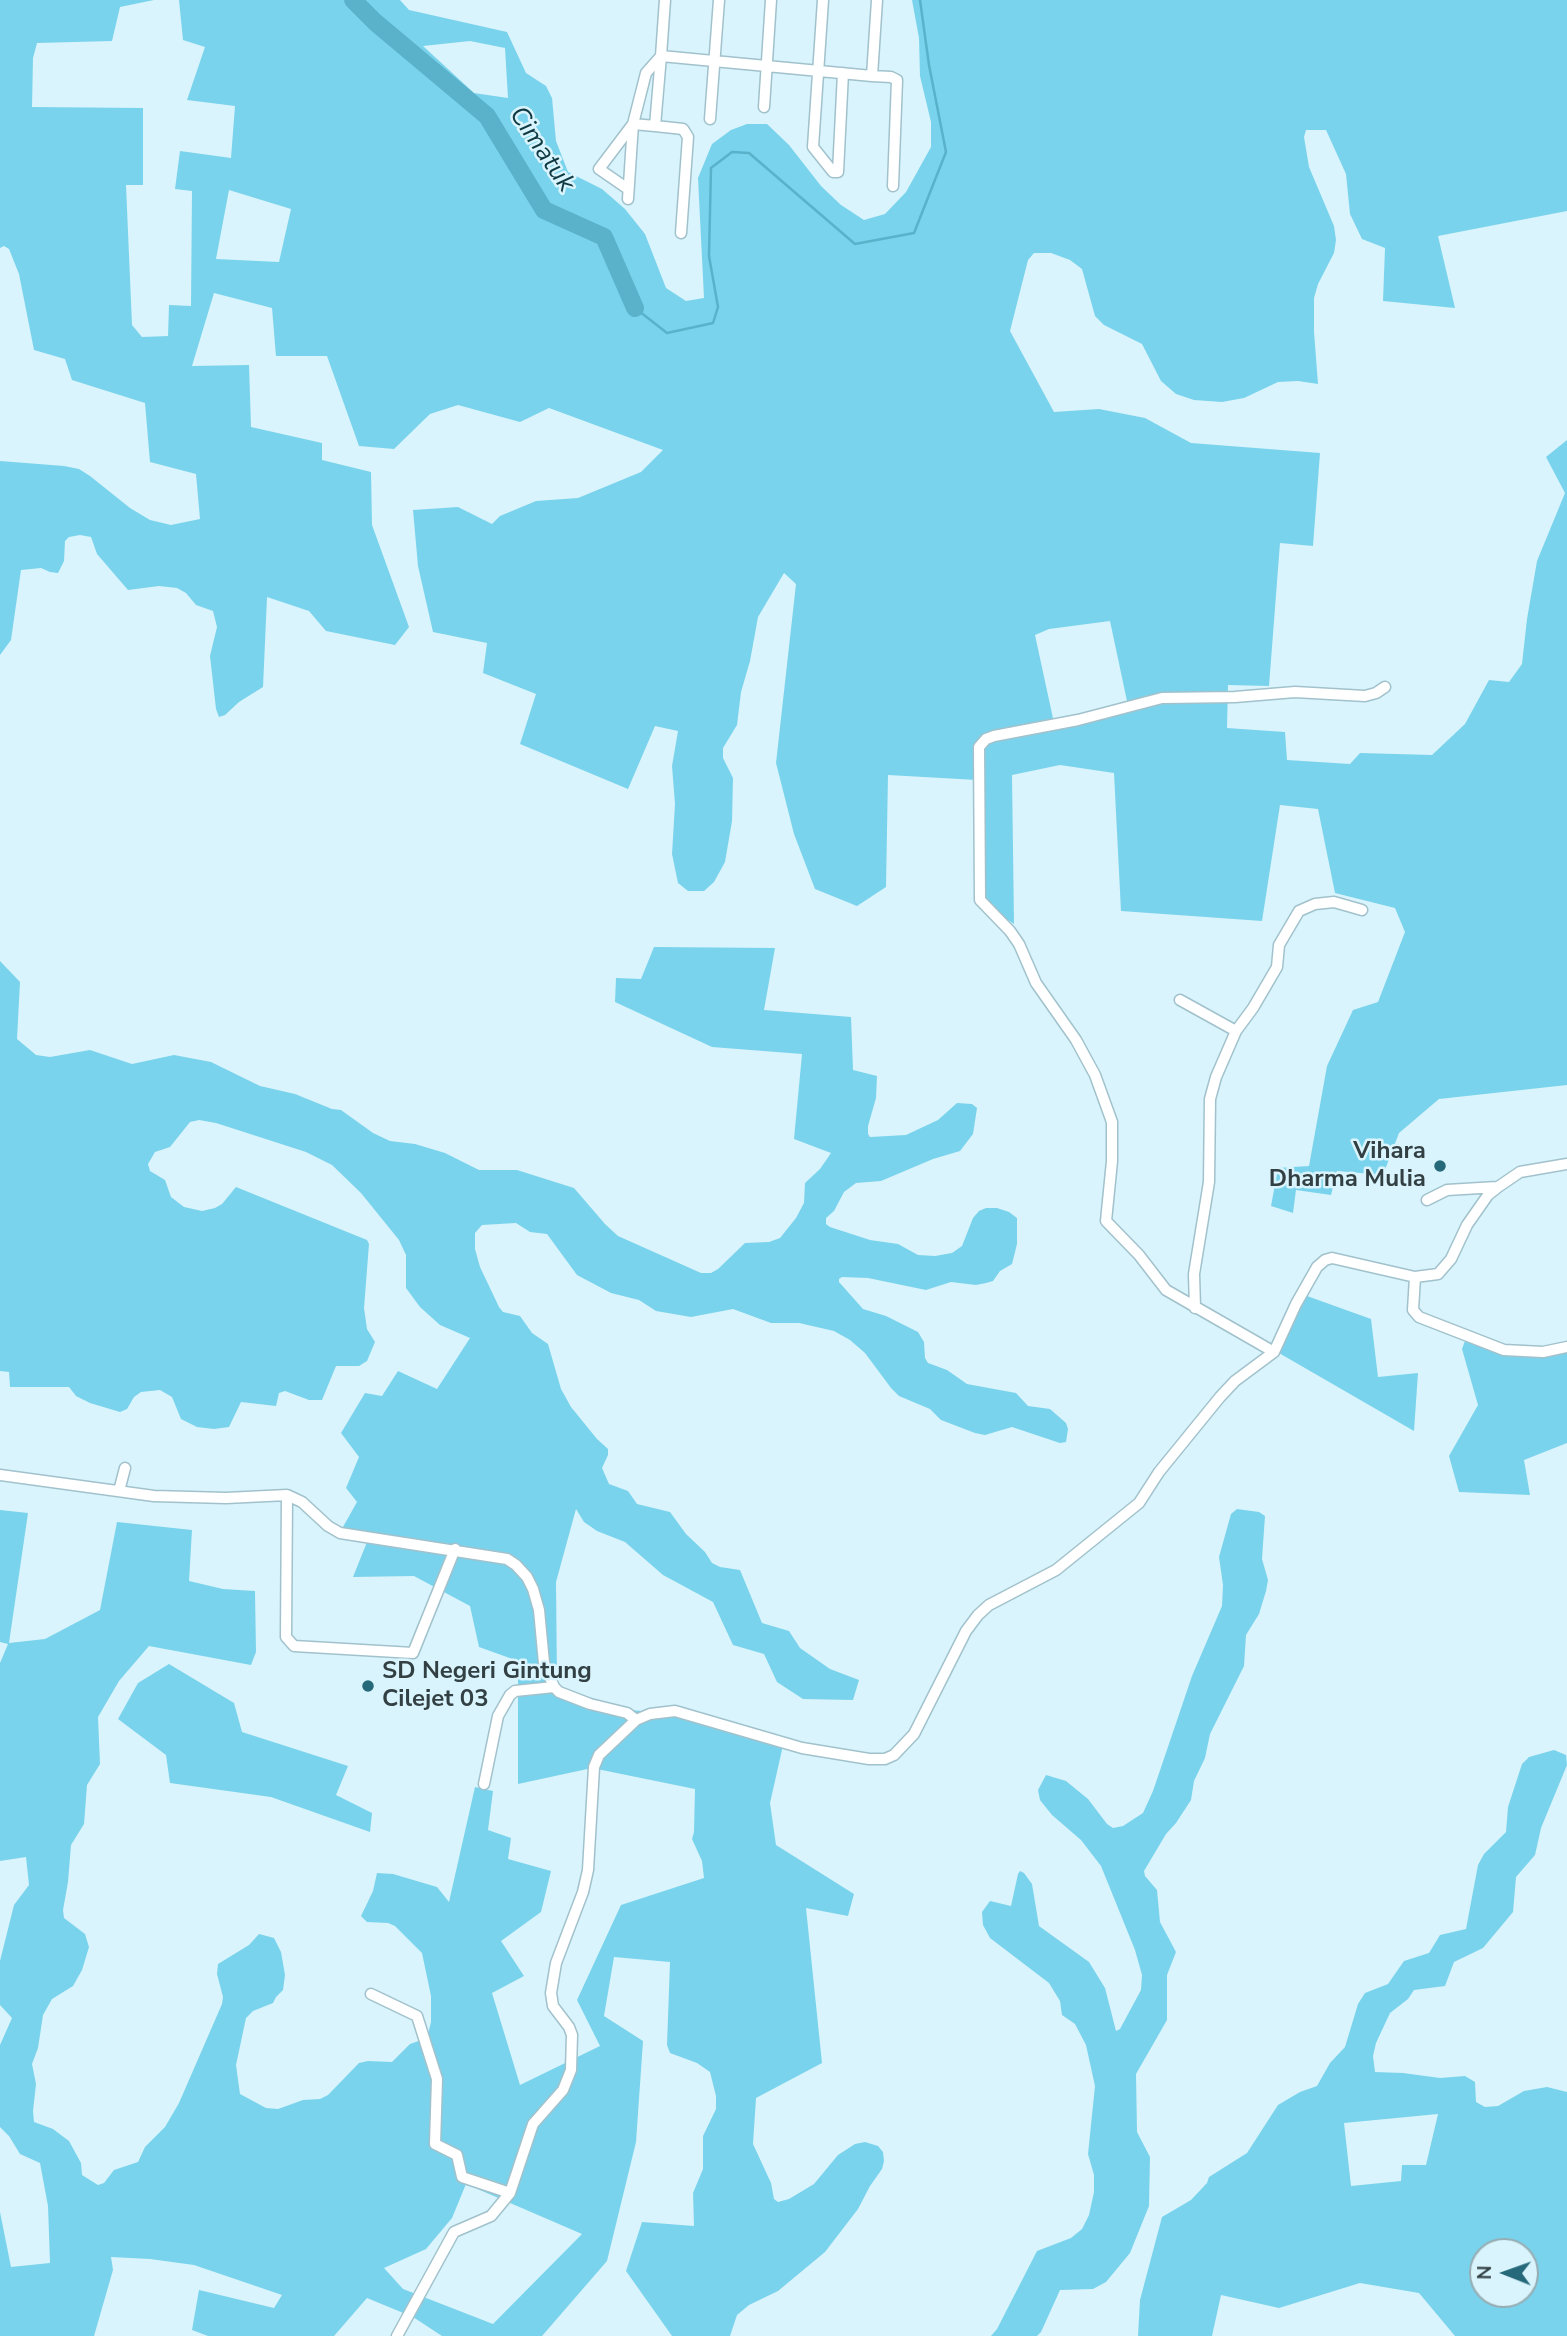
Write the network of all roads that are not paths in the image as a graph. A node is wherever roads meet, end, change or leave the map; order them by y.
1 (665, 0) edge
2 (719, 0) edge
3 (771, 0) edge
4 (823, 0) edge
5 (877, 0) edge
6 (661, 56) junction
7 (714, 61) junction
8 (766, 66) junction
9 (818, 71) junction
10 (843, 73) junction
11 (872, 76) junction
12 (764, 107) dead end
13 (710, 119) dead end
14 (633, 124) junction
15 (655, 126) junction
16 (892, 186) dead end
17 (681, 233) dead end
18 (1385, 687) dead end
19 (1362, 910) dead end
20 (1180, 1000) dead end
21 (1236, 1031) junction
22 (1567, 1164) edge
23 (1498, 1187) junction
24 (1427, 1200) dead end
25 (1415, 1277) junction
26 (1195, 1308) junction
27 (1567, 1347) edge
28 (1274, 1352) junction
29 (125, 1468) dead end
30 (0, 1475) edge
31 (119, 1491) junction
32 (287, 1494) junction
33 (455, 1549) junction
34 (554, 1687) junction
35 (636, 1720) junction
36 (484, 1784) dead end
37 (371, 1994) dead end
38 (510, 2193) junction
39 (397, 2336) edge

1 - 6 street
2 - 7 street
3 - 8 street
4 - 9 street
5 - 11 street
6 - 7 street
6 - 14 street
6 - 15 street
7 - 8 street
7 - 13 street
8 - 9 street
8 - 12 street
9 - 10 street
9 - 10 street
10 - 11 street
11 - 16 street
14 - 14 street
14 - 15 street
15 - 17 street
18 - 26 street
19 - 21 street
20 - 21 street
21 - 26 street
22 - 23 street
23 - 24 street
23 - 25 street
25 - 27 street
25 - 28 street
26 - 28 street
28 - 35 street
29 - 31 street
30 - 31 street
31 - 32 street
32 - 33 street
32 - 33 street
33 - 34 street
34 - 35 street
34 - 36 street
35 - 38 street
37 - 38 street
38 - 39 street

